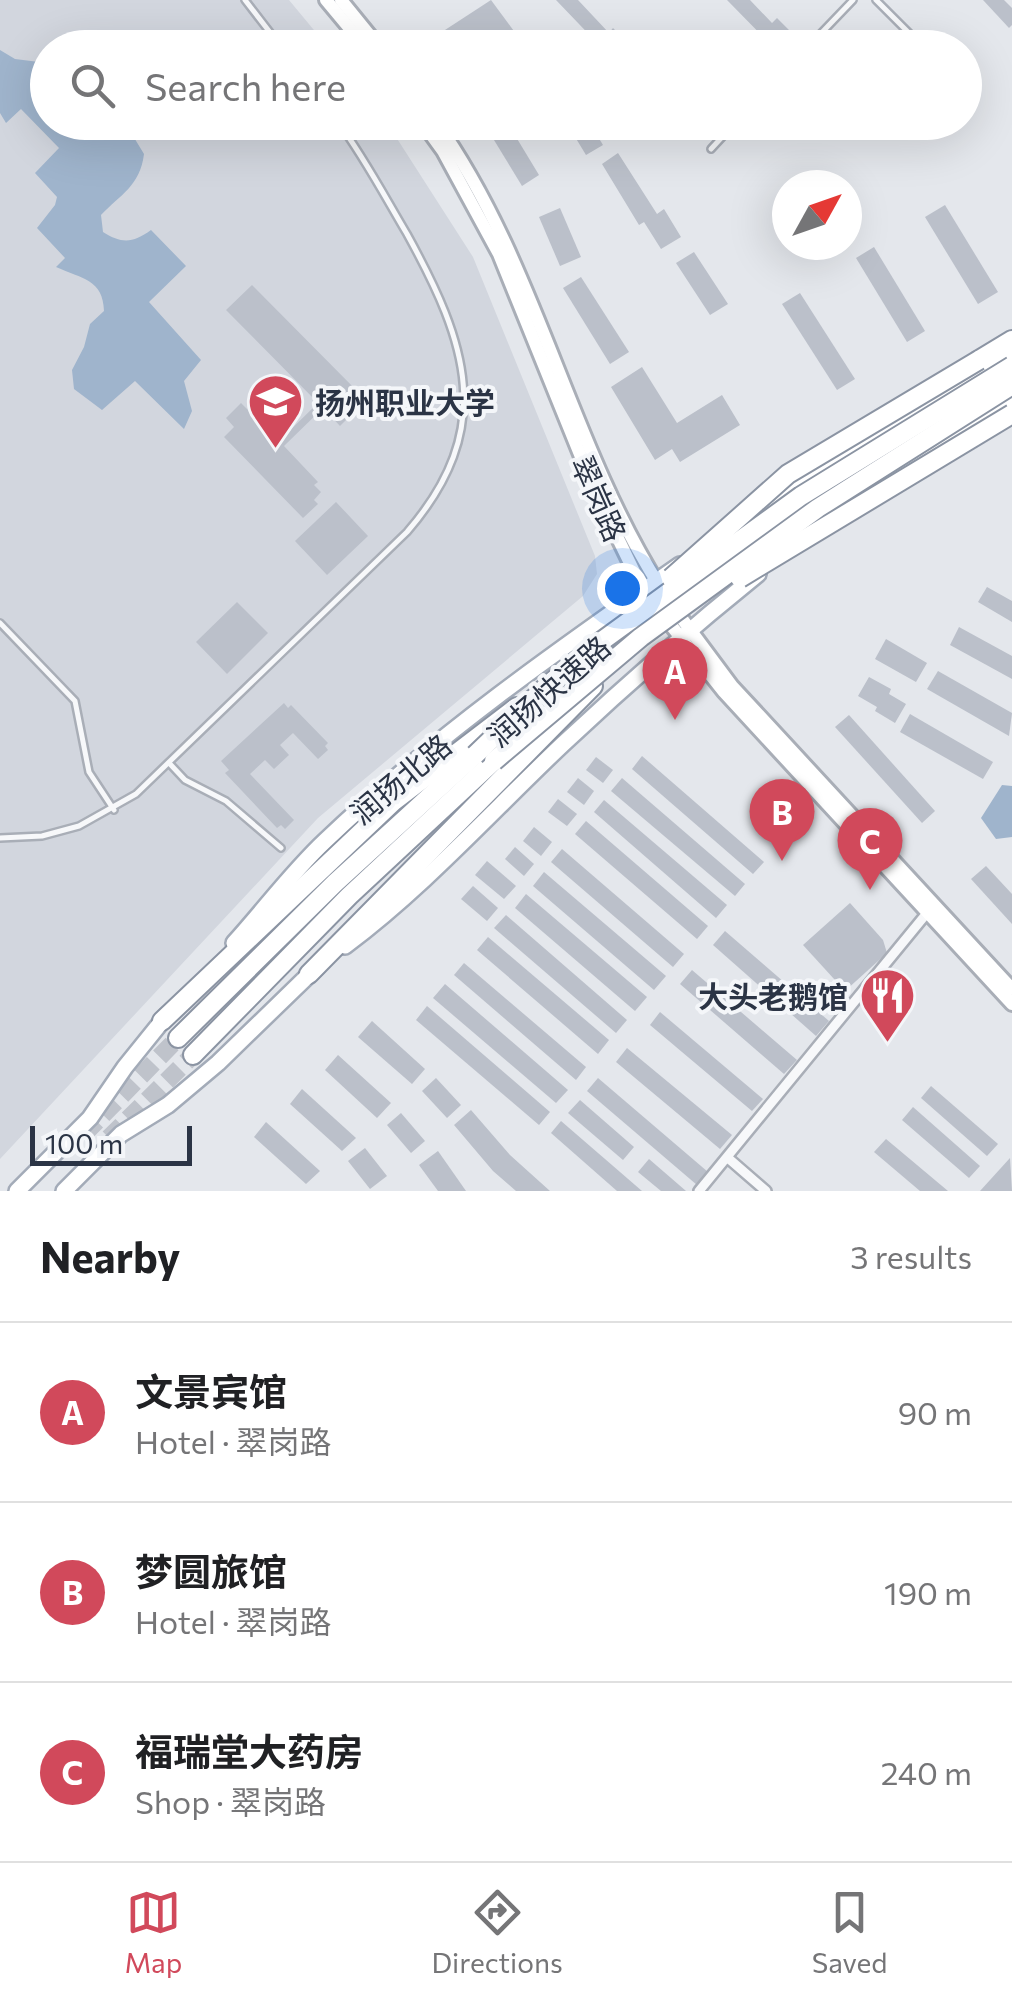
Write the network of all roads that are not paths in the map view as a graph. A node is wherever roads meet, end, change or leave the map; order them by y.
1 (245, 0) edge
2 (326, 0) edge
3 (341, 0) edge
4 (852, 0) edge
5 (876, 0) edge
6 (268, 30) edge
7 (351, 30) edge
8 (365, 30) edge
9 (824, 30) edge
10 (906, 30) edge
11 (349, 140) edge
12 (434, 140) edge
13 (448, 140) edge
14 (719, 140) edge
15 (711, 149) dead end
16 (1012, 340) edge
17 (1012, 354) edge
18 (1012, 366) edge
19 (1012, 385) edge
20 (1012, 398) edge
21 (1012, 414) edge
22 (650, 586) junction
23 (0, 623) edge
24 (684, 634) junction
25 (641, 637) junction
26 (595, 646) junction
27 (471, 749) junction
28 (170, 764) junction
29 (500, 769) junction
30 (114, 810) junction
31 (0, 838) edge
32 (281, 848) dead end
33 (927, 913) junction
34 (308, 974) junction
35 (1012, 989) edge
36 (1012, 1004) edge
37 (162, 1021) junction
38 (178, 1038) tunnel mouth
39 (193, 1055) tunnel mouth
40 (728, 1158) junction
41 (16, 1191) edge
42 (64, 1191) edge
43 (699, 1191) edge
44 (766, 1191) edge

1 - 6 lane
2 - 7 main road
3 - 8 main road
4 - 9 lane
5 - 10 lane
11 - 28 lane
12 - 22 main road, 翠岗路
13 - 22 main road, 翠岗路
14 - 15 lane
16 - 26 highway, bridge
17 - 22 main road, 润扬北路
18 - 26 highway, 润扬快速路, bridge
19 - 25 highway, 润扬快速路, bridge
20 - 24 main road
21 - 25 highway, bridge
22 - 24 main road, 翠岗路
22 - 37 main road, 润扬北路
23 - 30 lane
24 - 33 main road, 翠岗路
24 - 34 main road
24 - 35 main road, 翠岗路
25 - 29 highway, 润扬快速路, bridge
26 - 27 highway, 润扬快速路, bridge
27 - 37 highway
27 - 38 highway, 润扬快速路
28 - 30 lane
28 - 32 lane
29 - 34 highway
29 - 39 highway, 润扬快速路
30 - 31 lane
33 - 36 main road, 翠岗路
33 - 40 street
34 - 42 main road
37 - 41 main road, 润扬北路
40 - 43 street
40 - 44 street

